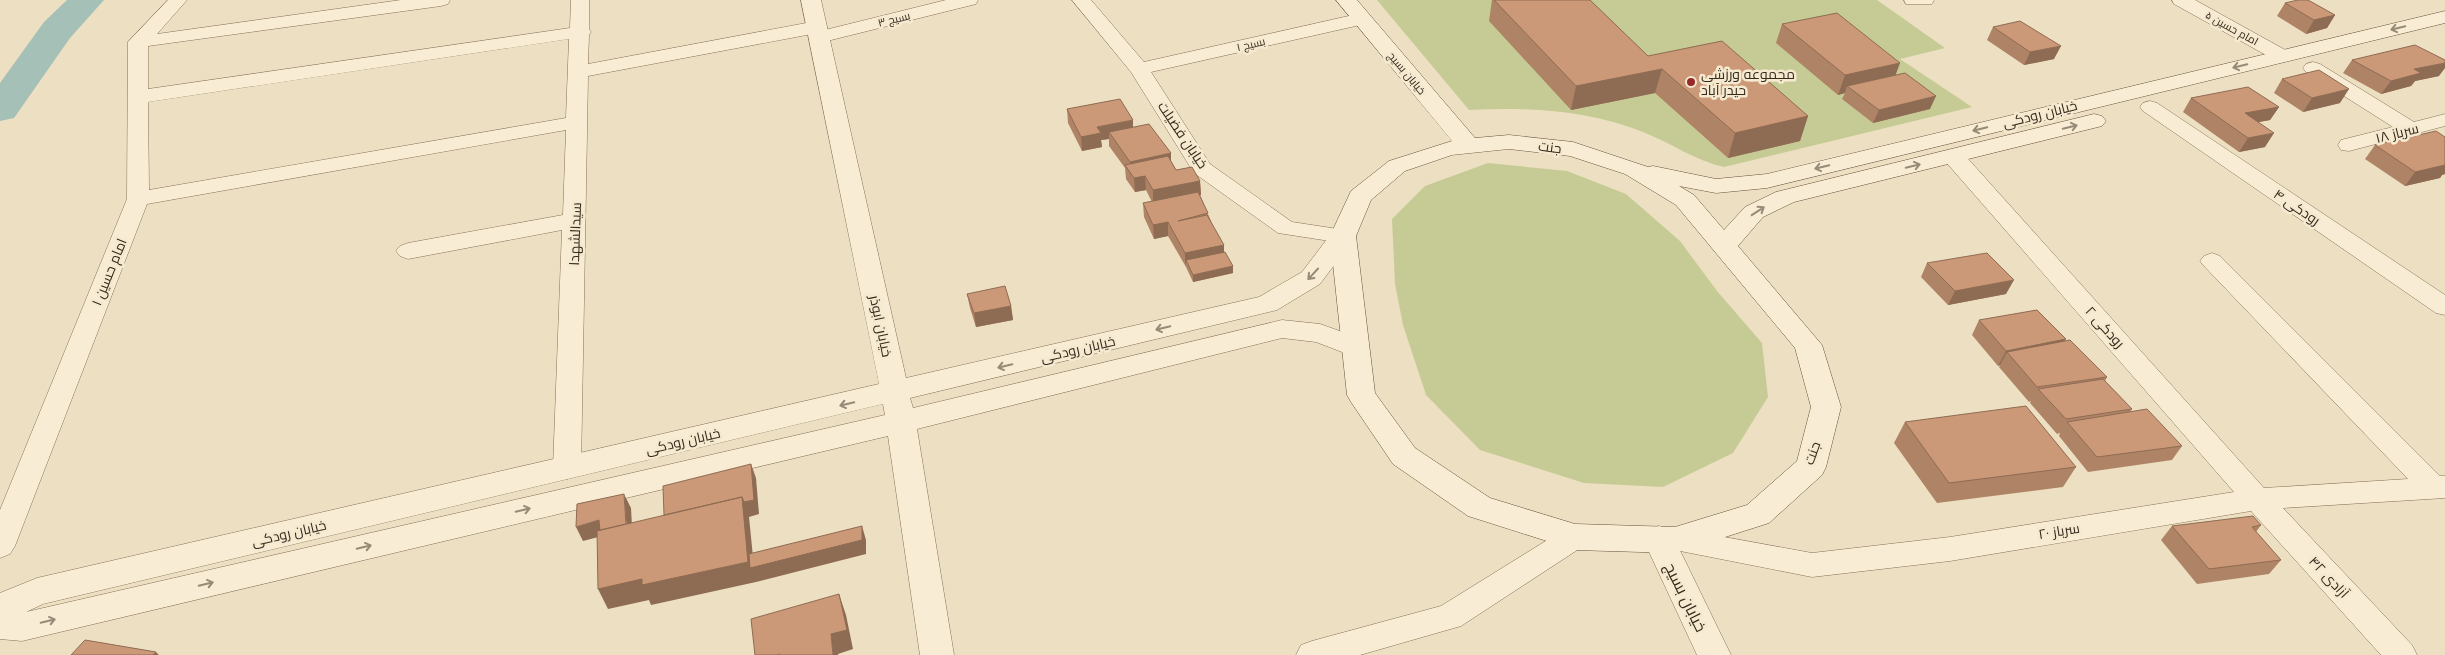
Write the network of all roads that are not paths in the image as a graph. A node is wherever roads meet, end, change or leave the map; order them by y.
1 (178, 0) edge
2 (441, 0) edge
3 (580, 0) edge
4 (812, 0) edge
5 (969, 0) edge
6 (1082, 0) edge
7 (1346, 0) edge
8 (2181, 0) edge
9 (2445, 17) edge
10 (1362, 19) junction
11 (581, 32) junction
12 (818, 32) junction
13 (2445, 35) edge
14 (138, 42) junction
15 (2282, 56) junction
16 (2313, 68) junction
17 (1139, 69) junction
18 (580, 71) junction
19 (138, 97) junction
20 (2150, 107) junction
21 (2445, 120) edge
22 (578, 122) junction
23 (2411, 129) junction
24 (2349, 145) dead end
25 (1469, 146) junction
26 (1953, 156) junction
27 (1634, 169) junction
28 (138, 199) junction
29 (575, 220) junction
30 (1343, 236) junction
31 (1724, 246) junction
32 (408, 251) dead end
33 (2212, 261) dead end
34 (2445, 307) edge
35 (1355, 347) junction
36 (895, 392) junction
37 (901, 422) junction
38 (568, 468) junction
39 (2439, 488) edge
40 (2257, 499) junction
41 (1575, 537) junction
42 (1667, 540) junction
43 (0, 546) edge
44 (0, 608) edge
45 (0, 625) edge
46 (937, 655) edge
47 (1312, 655) edge
48 (1714, 655) edge
49 (2401, 655) edge

1 - 14 street
2 - 14 street
3 - 11 street, سیدالشهدا
4 - 12 main road, خیابان ابوذر
5 - 12 street, بسیج ۳
6 - 17 street, خیابان فضیلت
7 - 10 main road, خیابان بسیج
8 - 15 street, امام حسین ۵
9 -> 15 main road, خیابان رودکی
10 - 17 street, بسیج ۱
10 - 25 main road, خیابان بسیج
11 - 18 street, سیدالشهدا
11 - 19 street
12 - 18 street, بسیج ۳
12 - 36 main road, خیابان ابوذر
13 - 16 main road, خیابان رودکی
14 - 19 street, امام حسین ۱
15 -> 27 main road, خیابان رودکی
16 - 20 main road, خیابان رودکی
16 - 23 street
17 - 30 street, خیابان فضیلت
18 - 22 street, سیدالشهدا
19 - 28 street, امام حسین ۱
26 -> 20 main road, خیابان رودکی
20 - 34 street, رودکی ۴
21 - 23 street, سرباز ۱۸
22 - 28 street
22 - 29 street, سیدالشهدا
23 - 24 street, سرباز ۱۸
25 - 27 main road, جنت
25 - 30 main road, جنت
31 -> 26 main road, خیابان رودکی
26 - 40 street, رودکی ۲
27 - 31 main road, جنت
28 - 43 street, امام حسین ۱
29 - 32 street
29 - 38 street, سیدالشهدا
30 - 35 main road, جنت
30 -> 36 main road, خیابان رودکی
31 - 42 main road, جنت
33 - 39 street
35 - 37 main road, خیابان رودکی
35 - 41 main road, جنت
36 - 37 main road, خیابان ابوذر
36 -> 38 main road, خیابان رودکی
45 -> 37 main road, خیابان رودکی
37 - 46 main road, خیابان ابوذر
38 - 44 main road, خیابان رودکی
39 - 40 street, سرباز ۲۰
40 - 42 street, سرباز ۲۰
40 - 49 street, آزادی ۴۲
41 - 42 main road, جنت
41 - 47 street
42 - 48 main road, خیابان بسیج

